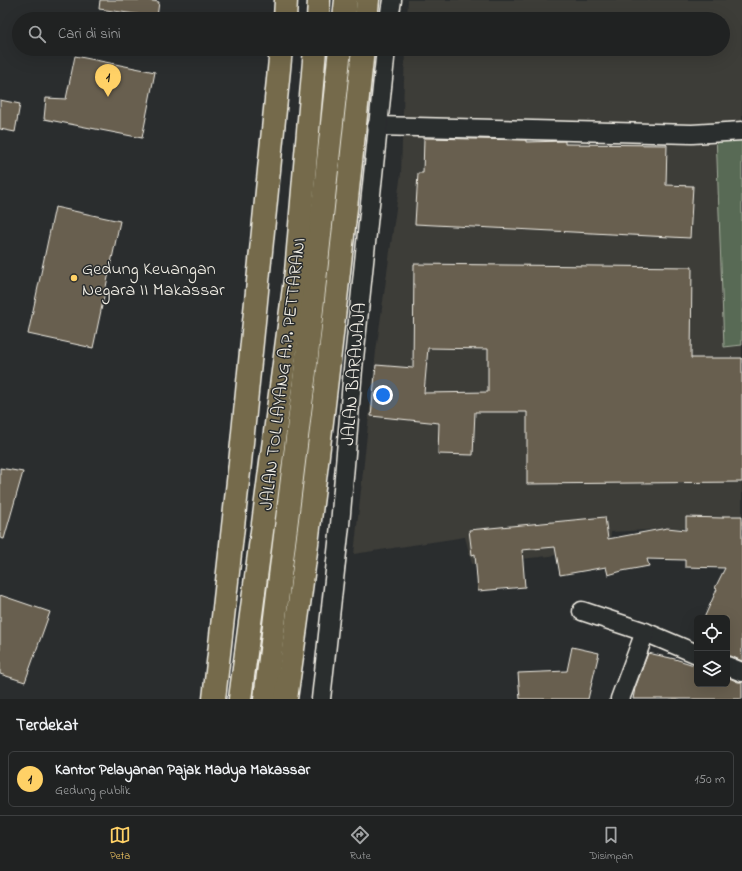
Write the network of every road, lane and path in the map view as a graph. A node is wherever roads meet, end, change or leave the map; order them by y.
1 (286, 0) edge
2 (319, 0) edge
3 (346, 0) edge
4 (368, 0) edge
5 (392, 0) edge
6 (285, 12) edge
7 (318, 12) edge
8 (345, 12) edge
9 (367, 12) edge
10 (390, 12) edge
11 (280, 56) edge
12 (314, 56) edge
13 (339, 56) edge
14 (362, 56) edge
15 (385, 56) edge
16 (377, 126) junction
17 (742, 130) edge
18 (582, 611) dead end
19 (645, 632) junction
20 (694, 653) edge
21 (730, 667) edge
22 (742, 672) edge
23 (214, 699) edge
24 (240, 699) edge
25 (265, 699) edge
26 (286, 699) edge
27 (321, 699) edge
28 (620, 699) edge

1 - 6 highway
2 - 7 highway
3 - 8 highway
4 - 9 highway
5 - 10 street
11 - 23 highway
12 - 24 highway, JALAN TOL LAYANG A.P. PETTARANI
13 - 25 highway, JALAN TOL LAYANG A.P. PETTARANI
14 - 26 highway
15 - 16 street, JALAN BARAWAJA
16 - 17 street
16 - 27 street, JALAN BARAWAJA
18 - 19 street
19 - 20 street
19 - 28 street
21 - 22 street

